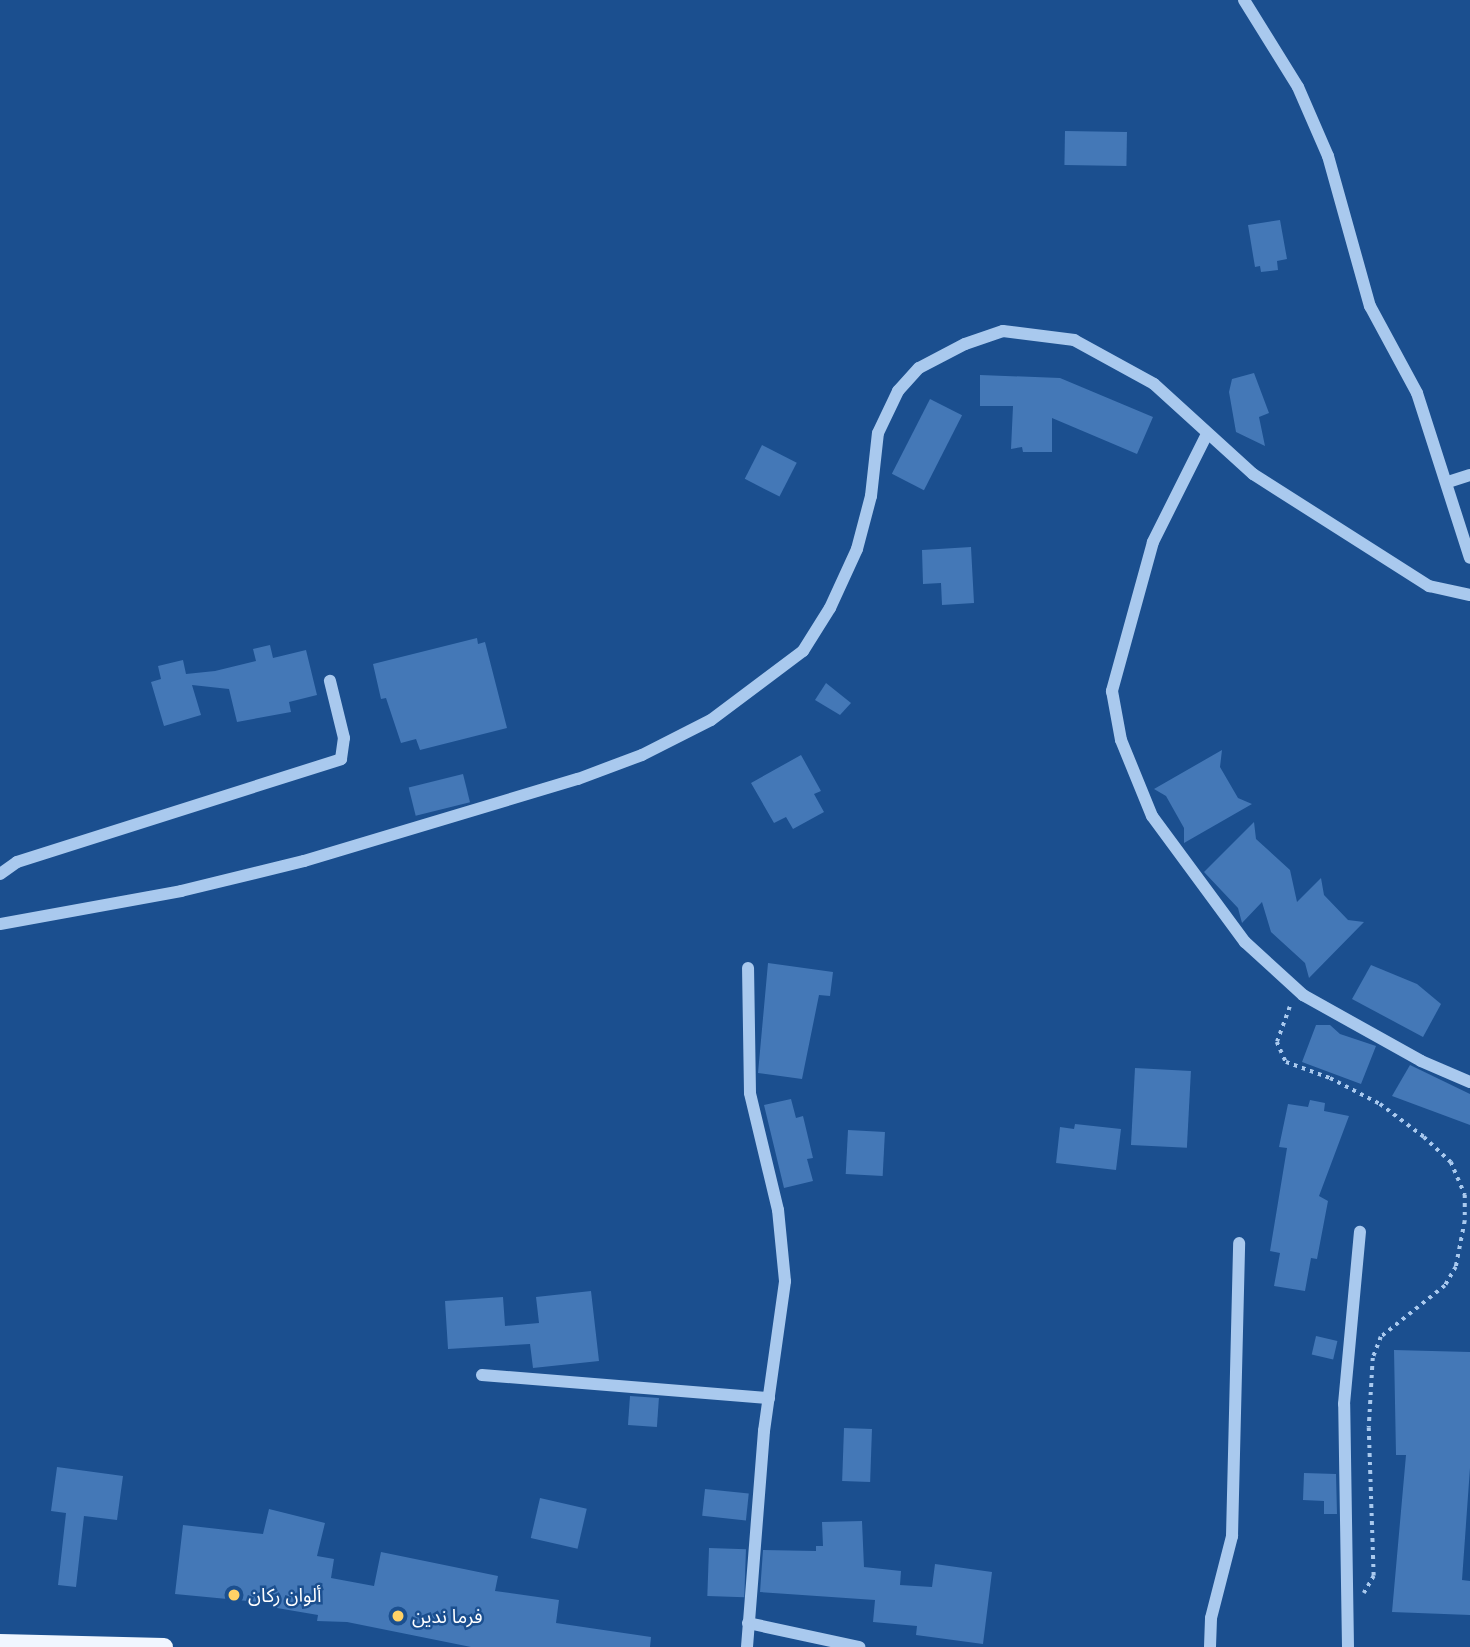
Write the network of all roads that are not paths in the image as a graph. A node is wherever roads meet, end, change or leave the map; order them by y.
1 (1244, 0) edge
2 (1207, 434) junction
3 (1470, 475) edge
4 (1448, 482) junction
5 (1470, 558) edge
6 (1470, 595) edge
7 (330, 681) dead end
8 (0, 874) edge
9 (0, 924) edge
10 (748, 968) dead end
11 (1470, 1082) edge
12 (1360, 1232) dead end
13 (1239, 1243) dead end
14 (482, 1376) dead end
15 (769, 1398) junction
16 (748, 1623) junction
17 (0, 1643) edge
18 (164, 1647) edge
19 (747, 1647) edge
20 (859, 1647) edge
21 (1210, 1647) edge
22 (1348, 1647) edge

1 - 4 street
2 - 6 street
2 - 9 street
2 - 11 street
3 - 4 street
4 - 5 street
7 - 8 street
10 - 15 street
12 - 22 street
13 - 21 street
14 - 15 street
15 - 16 street
16 - 19 street
16 - 20 street
17 - 18 main road

